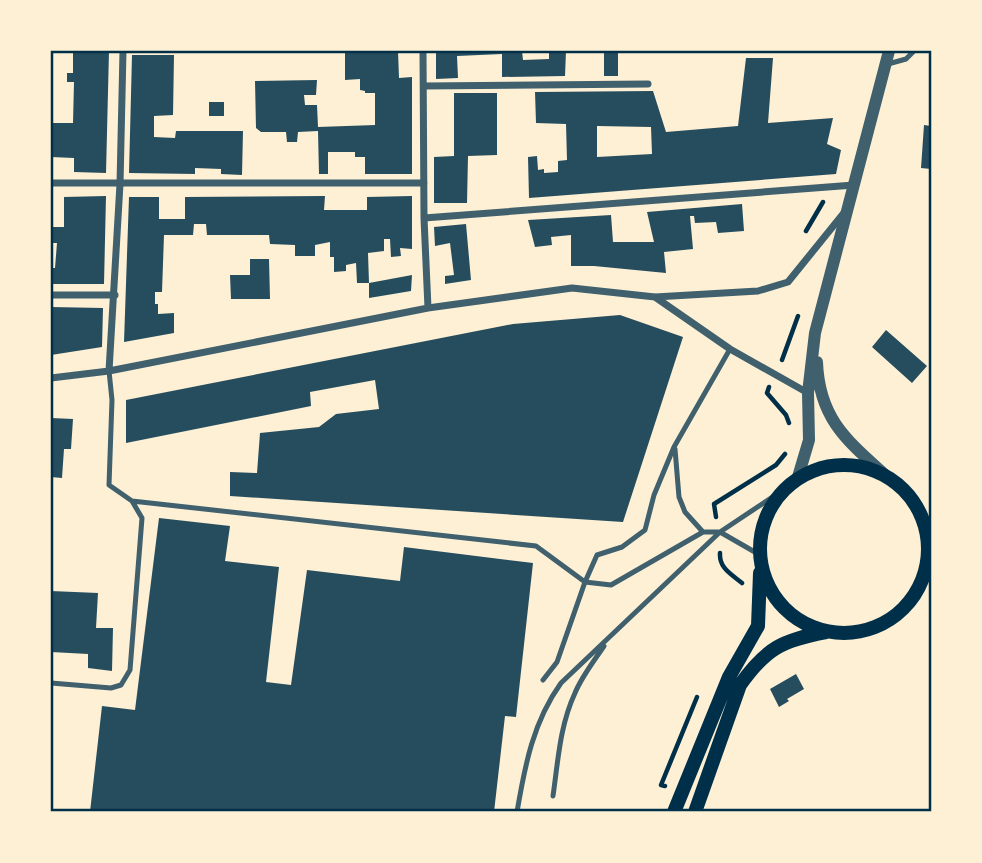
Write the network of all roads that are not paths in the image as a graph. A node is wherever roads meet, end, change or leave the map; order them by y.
1 (123, 51) edge
2 (424, 51) edge
3 (889, 51) edge
4 (914, 51) edge
5 (885, 64) junction
6 (648, 84) dead end
7 (424, 86) junction
8 (51, 183) edge
9 (424, 183) junction
10 (121, 184) junction
11 (854, 185) junction
12 (846, 210) junction
13 (424, 218) junction
14 (51, 295) edge
15 (115, 295) junction
16 (655, 297) junction
17 (428, 308) junction
18 (816, 333) junction
19 (730, 349) junction
20 (109, 371) junction
21 (51, 378) edge
22 (808, 393) junction
23 (674, 447) junction
24 (884, 474) junction
25 (799, 477) junction
26 (897, 484) junction
27 (780, 492) junction
28 (132, 501) junction
29 (931, 509) edge
30 (703, 532) junction
31 (720, 532) junction
32 (760, 560) junction
33 (926, 580) edge
34 (585, 582) junction
35 (827, 632) junction
36 (610, 638) junction
37 (543, 680) dead end
38 (51, 682) edge
39 (553, 796) dead end
40 (517, 812) edge
41 (674, 812) edge
42 (695, 812) edge

1 - 10 street
2 - 7 street
3 - 5 street
4 - 5 lane
5 - 11 street
6 - 7 street
7 - 9 street
8 - 10 street
9 - 10 street
9 - 13 street
10 - 15 street
11 - 12 street
11 - 13 street
12 - 16 street
12 - 18 street
13 - 17 street
14 - 15 street
15 - 20 street
16 - 17 street
16 - 19 street
17 - 20 street
18 - 22 street
18 - 24 street
19 - 22 street
19 - 23 lane
20 - 21 street
20 - 28 lane
22 - 25 street
23 - 30 lane
23 - 34 lane
24 - 25 main road
24 - 26 main road
25 - 27 main road
26 - 29 main road
26 - 33 main road
27 - 31 lane
27 - 32 main road
28 - 34 lane
28 - 38 lane
30 - 31 lane
30 - 34 lane
31 - 32 lane
31 - 36 lane
32 - 35 main road
32 - 41 main road
33 - 35 main road
34 - 37 lane
35 - 42 main road
36 - 39 lane
36 - 40 lane

